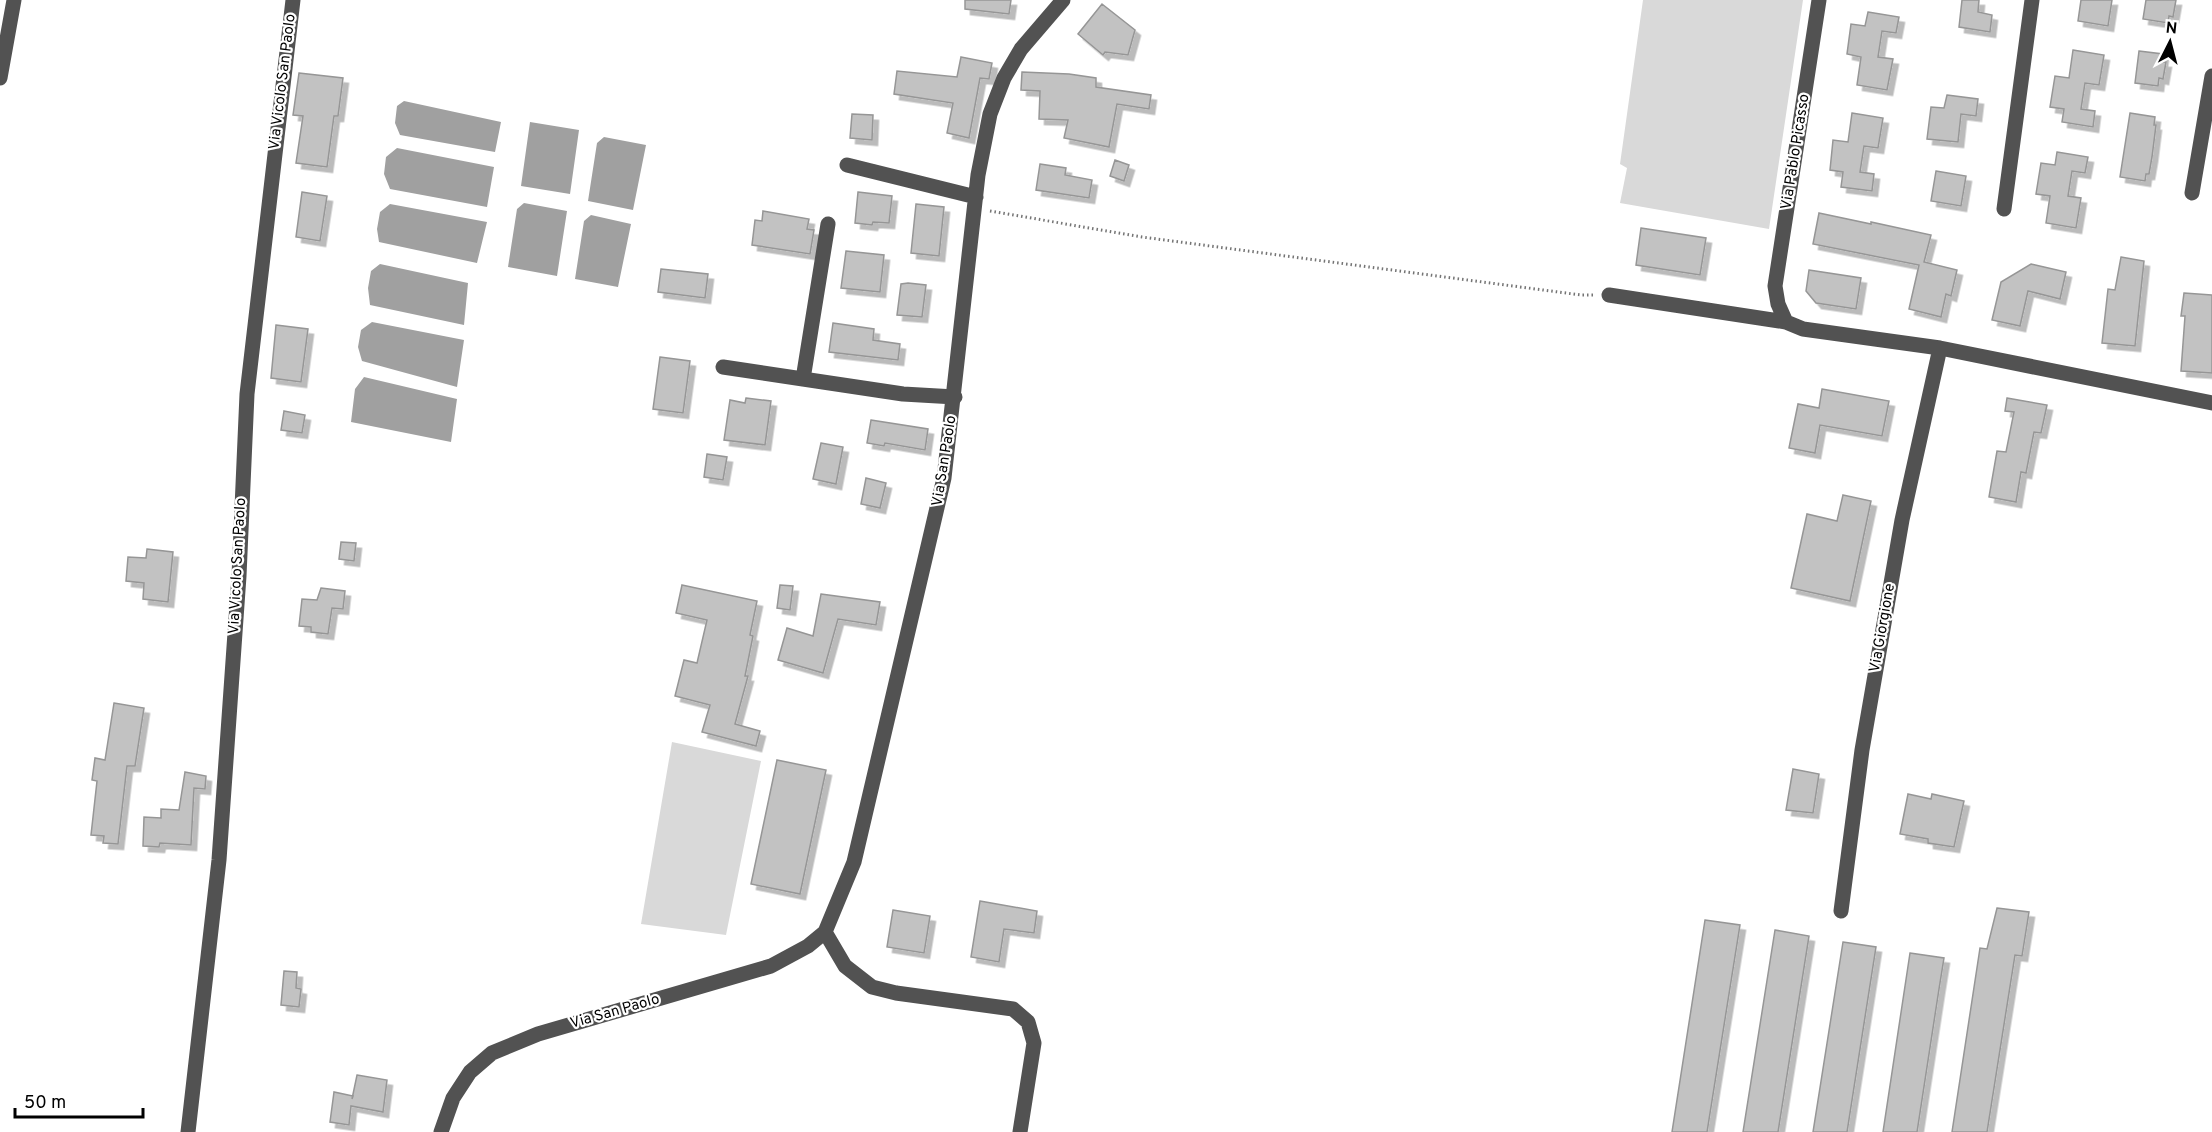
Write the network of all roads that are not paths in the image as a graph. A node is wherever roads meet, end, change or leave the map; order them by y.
1 (14, 0) edge
2 (293, 0) edge
3 (1063, 0) edge
4 (1819, 0) edge
5 (2032, 0) edge
6 (2212, 76) edge
7 (0, 78) edge
8 (847, 165) dead end
9 (2192, 192) dead end
10 (975, 203) junction
11 (2004, 209) dead end
12 (828, 224) dead end
13 (1609, 295) road end
14 (1785, 322) junction
15 (1940, 348) junction
16 (723, 367) dead end
17 (803, 379) junction
18 (955, 397) junction
19 (2212, 403) edge
20 (1841, 911) dead end
21 (825, 932) junction
22 (188, 1132) edge
23 (441, 1132) edge
24 (1020, 1132) edge

1 - 7 street
2 - 22 street, Via Vicolo San Paolo
3 - 10 street, Via San Paolo
4 - 14 street, Via Pablo Picasso
5 - 11 street
6 - 9 street
8 - 10 street
10 - 18 street, Via San Paolo
12 - 17 street
13 - 14 street
14 - 15 street
15 - 19 street
15 - 20 street, Via Giorgione
16 - 17 street
17 - 18 street
18 - 21 street, Via San Paolo
21 - 23 street, Via San Paolo
21 - 24 street

